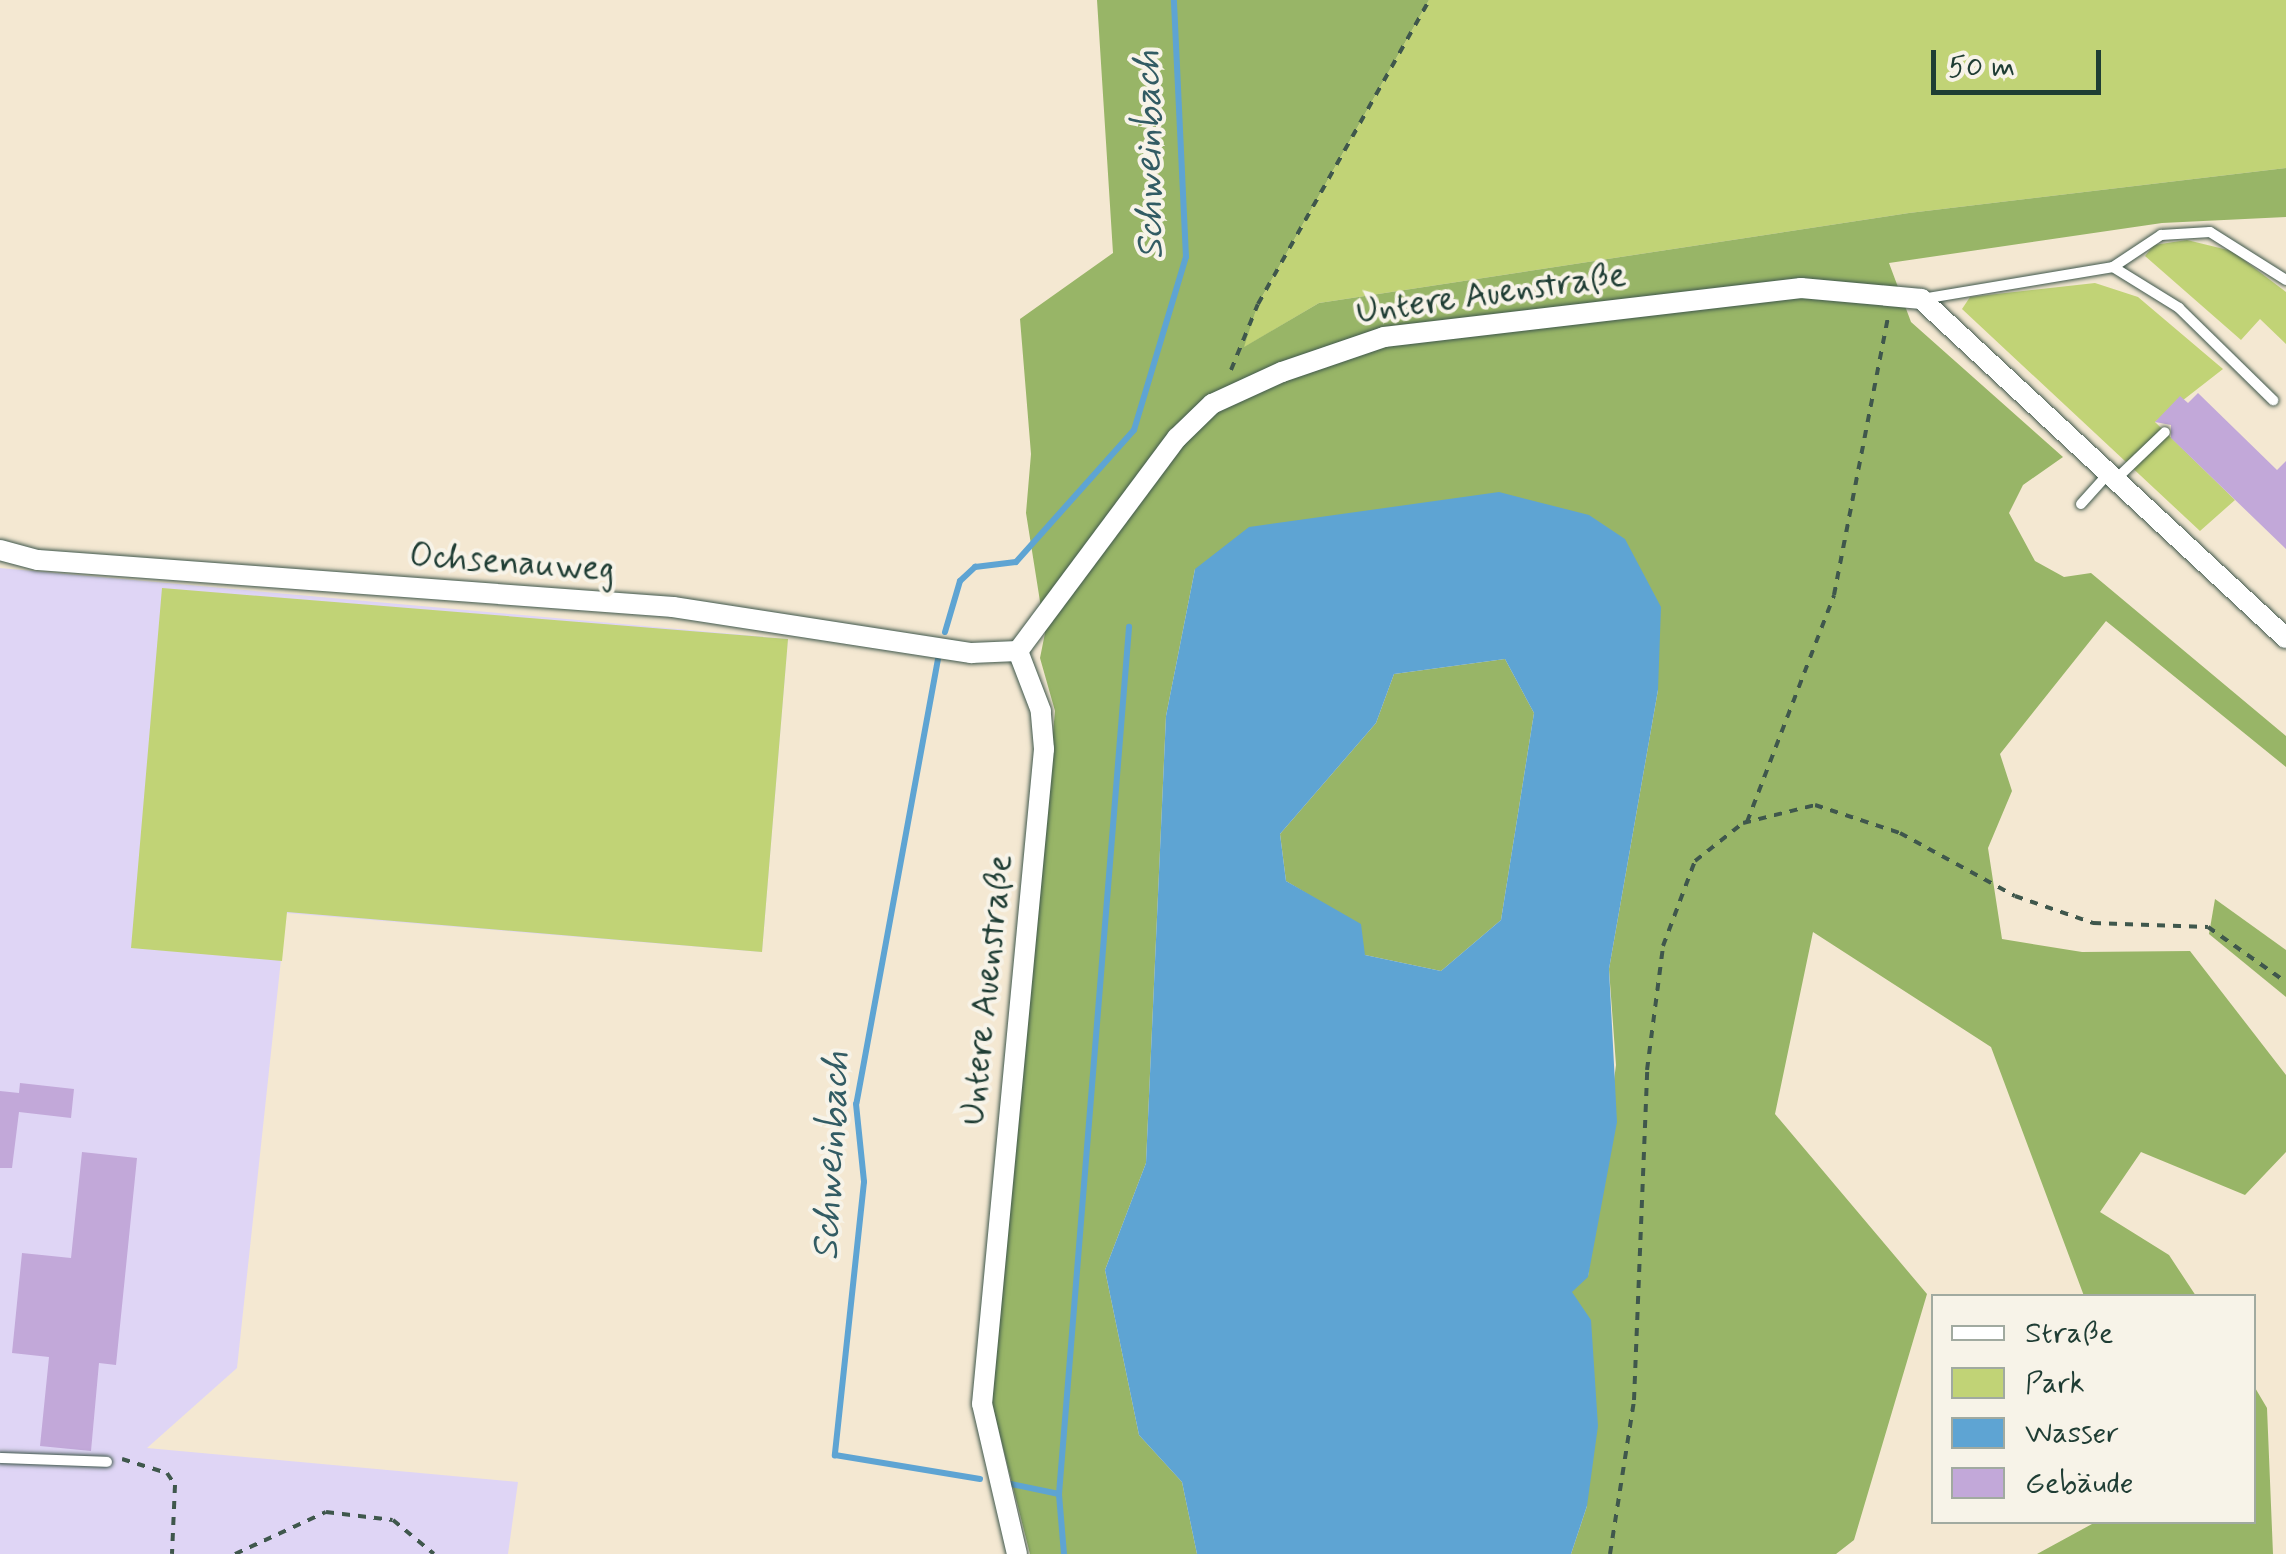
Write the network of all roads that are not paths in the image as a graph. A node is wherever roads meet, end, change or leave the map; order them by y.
1 (2113, 267) junction
2 (2286, 280) edge
3 (1921, 299) junction
4 (2273, 400) dead end
5 (2165, 432) dead end
6 (2111, 478) junction
7 (2081, 504) dead end
8 (0, 550) edge
9 (2286, 638) edge
10 (1018, 650) junction
11 (0, 1458) edge
12 (107, 1462) road end
13 (1018, 1554) edge

1 - 2 lane
1 - 3 lane
1 - 4 lane
3 - 6 street
3 - 10 street, Untere Auenstraße
5 - 6 lane
6 - 7 lane
6 - 9 street
8 - 10 street, Ochsenauweg
10 - 13 street, Untere Auenstraße
11 - 12 lane

